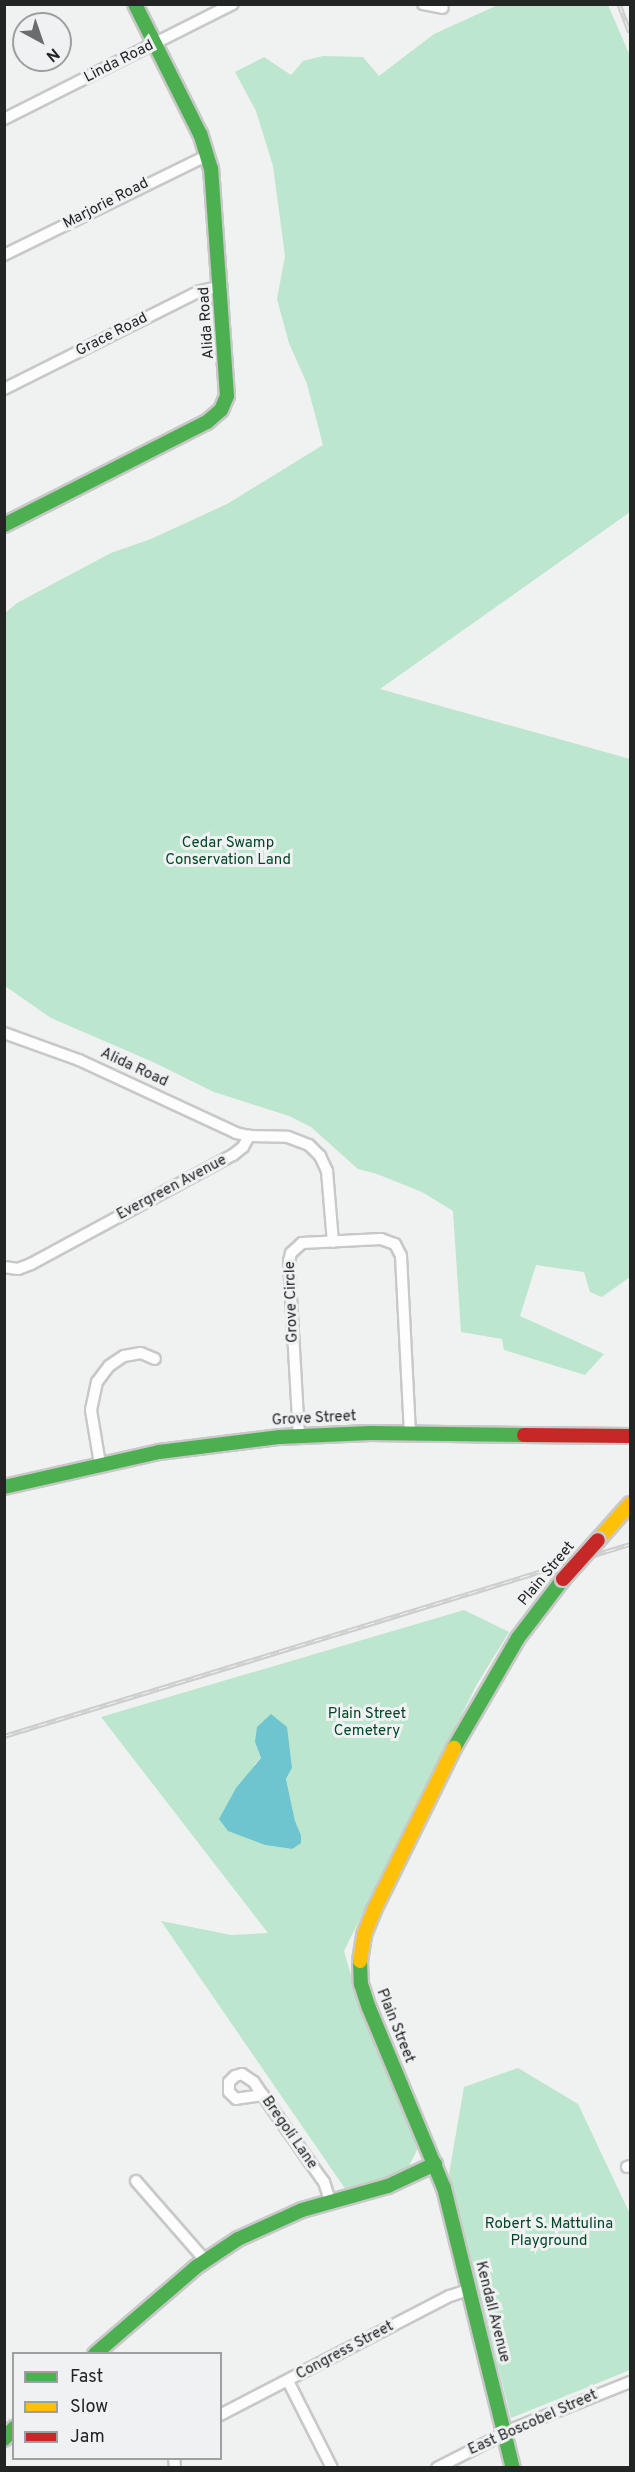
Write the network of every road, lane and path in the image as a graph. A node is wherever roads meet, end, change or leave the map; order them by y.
1 (135, 4) edge
2 (232, 4) edge
3 (423, 4) edge
4 (443, 9) edge
5 (154, 44) junction
6 (4, 119) edge
7 (208, 155) junction
8 (4, 255) edge
9 (221, 286) junction
10 (4, 389) edge
11 (5, 523) edge
12 (4, 1033) edge
13 (249, 1136) junction
14 (333, 1242) junction
15 (4, 1267) edge
16 (155, 1359) dead end
17 (410, 1433) junction
18 (298, 1436) junction
19 (630, 1436) edge
20 (100, 1464) junction
21 (4, 1487) edge
22 (630, 1504) edge
23 (263, 2095) junction
24 (435, 2164) junction
25 (136, 2181) dead end
26 (330, 2201) junction
27 (205, 2260) junction
28 (470, 2289) junction
29 (97, 2352) edge
30 (288, 2381) junction
31 (630, 2382) edge
32 (222, 2414) edge
33 (506, 2433) junction
34 (333, 2468) edge
35 (437, 2468) edge
36 (513, 2468) edge

1 - 5 street, Alida Road
2 - 5 street, Linda Road
3 - 4 street
5 - 6 street, Linda Road
5 - 7 street, Alida Road
7 - 8 street, Marjorie Road
7 - 9 street, Alida Road
9 - 10 street, Grace Road
9 - 11 street, Alida Road
12 - 13 street, Alida Road
13 - 14 street
13 - 15 street, Evergreen Avenue
14 - 17 street, Grove Circle
14 - 18 street, Grove Circle
16 - 20 street
17 - 18 street, Grove Street
17 - 19 street, Grove Street
18 - 20 street, Grove Street
20 - 21 street, Grove Street
22 - 24 street, Plain Street, bridge
23 - 23 street, Bregoli Lane
23 - 26 street, Bregoli Lane
24 - 26 street
24 - 28 street, Kendall Avenue
25 - 27 street
26 - 27 street
27 - 29 street
28 - 30 street, Congress Street
28 - 33 street, Kendall Avenue
30 - 32 street, Congress Street
30 - 34 street
31 - 33 street, East Boscobel Street
33 - 35 street, East Boscobel Street
33 - 36 street, Kendall Avenue

